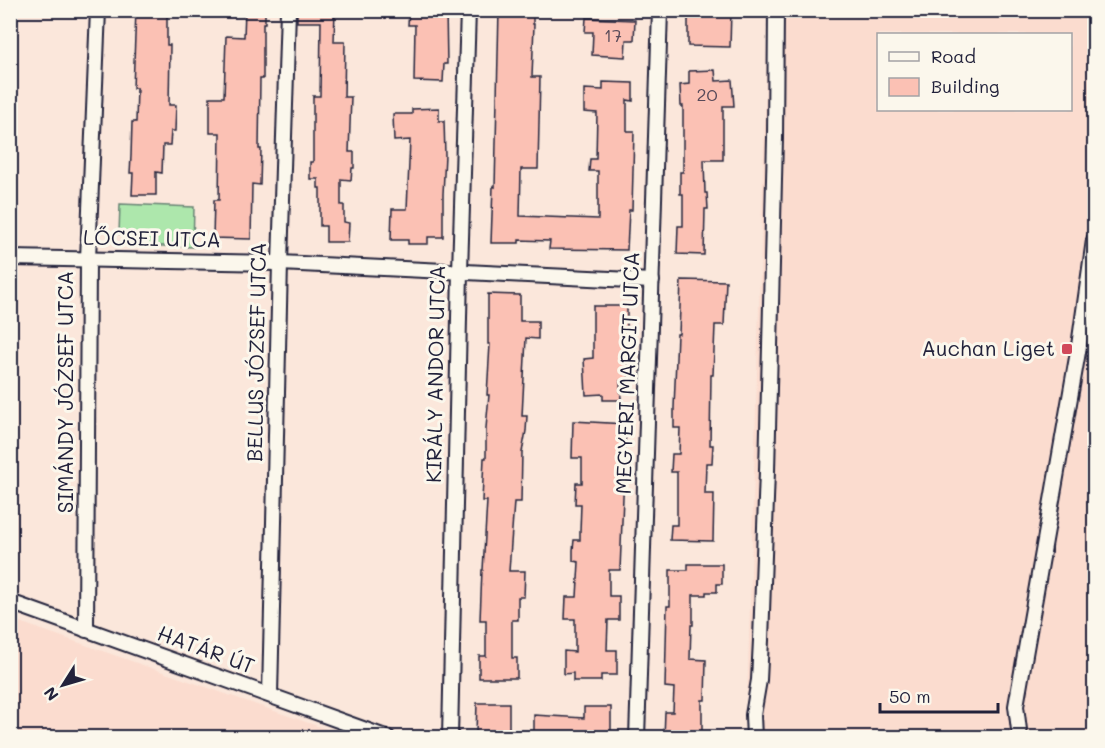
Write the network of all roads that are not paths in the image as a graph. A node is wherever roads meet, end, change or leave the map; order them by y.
1 (98, 10) edge
2 (288, 10) edge
3 (468, 10) edge
4 (660, 10) edge
5 (776, 10) edge
6 (1095, 240) edge
7 (10, 258) edge
8 (88, 259) junction
9 (280, 263) junction
10 (460, 271) junction
11 (652, 281) junction
12 (10, 602) edge
13 (86, 630) junction
14 (270, 695) junction
15 (388, 738) edge
16 (450, 738) edge
17 (637, 738) edge
18 (754, 738) edge
19 (1020, 738) edge

1 - 8 street, SIMÁNDY JÓZSEF UTCA
2 - 9 street, BELLUS JÓZSEF UTCA
3 - 10 street, KIRÁLY ANDOR UTCA
4 - 11 street, MEGYERI MARGIT UTCA
5 - 18 street
6 - 19 street
7 - 8 street, LŐCSEI UTCA
8 - 9 street, LŐCSEI UTCA
8 - 13 street, SIMÁNDY JÓZSEF UTCA
9 - 10 street, LŐCSEI UTCA
9 - 14 street, BELLUS JÓZSEF UTCA
10 - 11 street, LŐCSEI UTCA
10 - 16 street, KIRÁLY ANDOR UTCA
11 - 17 street, MEGYERI MARGIT UTCA
12 - 13 street, HATÁR ÚT
13 - 14 street, HATÁR ÚT
14 - 15 street, HATÁR ÚT

